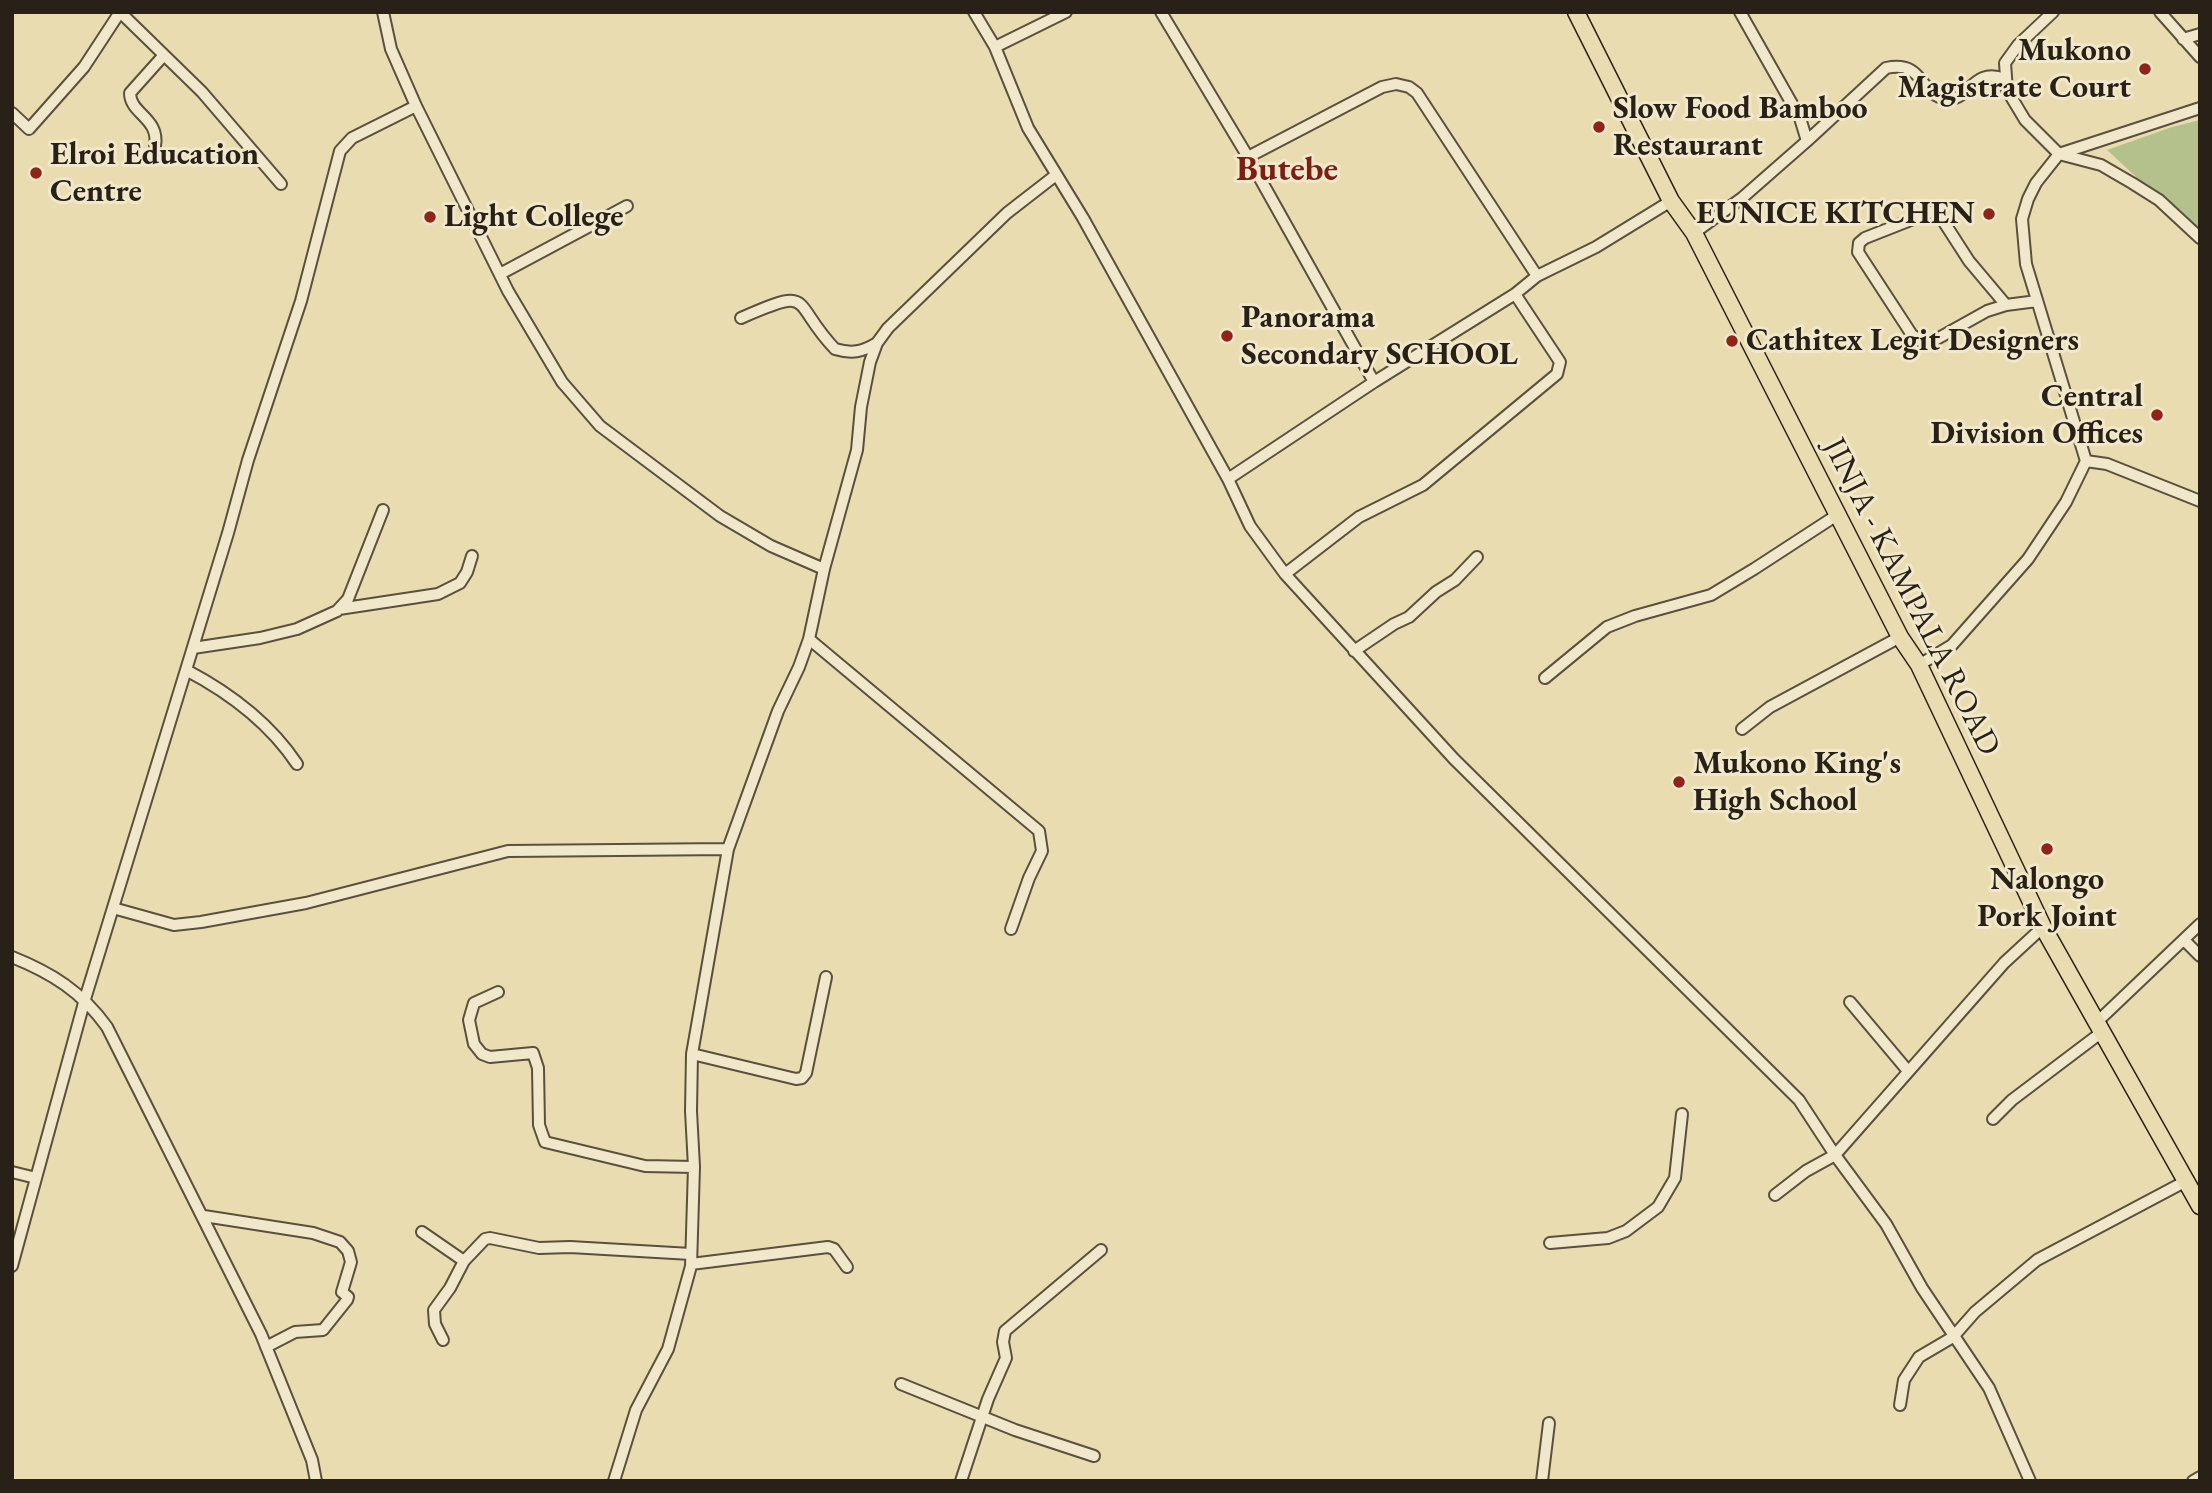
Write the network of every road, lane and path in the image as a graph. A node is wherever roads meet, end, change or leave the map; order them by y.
1 (120, 12) edge
2 (383, 12) edge
3 (974, 12) edge
4 (1066, 12) edge
5 (1161, 12) edge
6 (1173, 12) edge
7 (1576, 12) edge
8 (1740, 12) edge
9 (2053, 12) edge
10 (2160, 12) edge
11 (1171, 28) junction
12 (2200, 34) edge
13 (2183, 39) junction
14 (995, 47) junction
15 (164, 55) junction
16 (2200, 57) edge
17 (2004, 79) junction
18 (416, 106) junction
19 (2200, 108) edge
20 (12, 113) edge
21 (1807, 141) junction
22 (155, 146) dead end
23 (2059, 153) junction
24 (1248, 157) junction
25 (1056, 175) junction
26 (281, 184) dead end
27 (1671, 201) junction
28 (627, 206) dead end
29 (1694, 233) junction
30 (2200, 238) edge
31 (500, 274) junction
32 (1537, 276) junction
33 (1516, 294) junction
34 (2037, 301) junction
35 (2006, 305) junction
36 (741, 318) dead end
37 (877, 343) junction
38 (1374, 382) junction
39 (2086, 461) junction
40 (1228, 479) junction
41 (2200, 501) edge
42 (383, 510) dead end
43 (1837, 515) junction
44 (472, 556) dead end
45 (1478, 557) dead end
46 (824, 569) junction
47 (1285, 574) junction
48 (339, 609) junction
49 (1900, 637) junction
50 (809, 639) junction
51 (192, 648) junction
52 (1354, 651) junction
53 (1919, 665) junction
54 (186, 670) junction
55 (1545, 678) dead end
56 (1742, 729) dead end
57 (297, 764) dead end
58 (729, 849) junction
59 (113, 908) junction
60 (2200, 924) edge
61 (2043, 927) junction
62 (1011, 929) dead end
63 (2184, 940) junction
64 (2200, 956) edge
65 (12, 957) edge
66 (826, 977) dead end
67 (498, 992) dead end
68 (85, 999) junction
69 (1850, 1002) dead end
70 (2099, 1028) junction
71 (692, 1054) junction
72 (1908, 1071) junction
73 (1682, 1114) dead end
74 (1993, 1119) dead end
75 (1835, 1155) junction
76 (694, 1167) junction
77 (12, 1172) edge
78 (36, 1178) junction
79 (2188, 1180) junction
80 (1775, 1195) dead end
81 (2200, 1206) edge
82 (204, 1216) junction
83 (422, 1232) dead end
84 (1550, 1243) dead end
85 (1101, 1250) dead end
86 (691, 1259) junction
87 (464, 1261) junction
88 (12, 1266) edge
89 (847, 1266) dead end
90 (1953, 1337) junction
91 (443, 1340) dead end
92 (266, 1347) junction
93 (901, 1384) dead end
94 (1900, 1405) dead end
95 (982, 1416) junction
96 (1549, 1423) dead end
97 (1094, 1456) dead end
98 (2200, 1477) edge
99 (316, 1481) edge
100 (614, 1481) edge
101 (961, 1481) edge
102 (1542, 1481) edge
103 (2030, 1481) edge
104 (2193, 1481) edge

1 - 15 street
1 - 20 street
2 - 18 street
3 - 14 street
4 - 14 street
5 - 11 street
6 - 11 street
7 - 27 highway, JINJA - KAMPALA ROAD
8 - 21 street
9 - 17 street
10 - 13 street
11 - 24 street
12 - 13 street
13 - 16 street
14 - 25 street
15 - 22 street
15 - 26 street
17 - 21 street
17 - 23 street
18 - 31 street
18 - 51 street
19 - 23 street
21 - 29 street
23 - 30 street
23 - 34 street
24 - 32 street
24 - 38 street
25 - 37 street
25 - 40 street
27 - 29 highway, JINJA - KAMPALA ROAD
27 - 32 street
28 - 31 street
29 - 43 highway, JINJA - KAMPALA ROAD
31 - 46 street
32 - 33 street
33 - 38 street
33 - 47 street
34 - 35 street
34 - 39 street
35 - 35 street
36 - 37 street
37 - 46 street
38 - 40 street
39 - 41 street
39 - 53 street
40 - 47 street
42 - 48 street
43 - 49 highway, JINJA - KAMPALA ROAD
43 - 55 street
44 - 48 street
45 - 52 street
46 - 50 street
47 - 52 street
48 - 51 street
49 - 53 highway, JINJA - KAMPALA ROAD
49 - 56 street
50 - 58 street
50 - 62 street
51 - 54 street
52 - 75 street
53 - 61 highway, JINJA - KAMPALA ROAD
54 - 57 street
54 - 59 street
58 - 59 street
58 - 71 street
59 - 68 street
60 - 63 street
61 - 70 highway, JINJA - KAMPALA ROAD
61 - 72 street
63 - 64 street
63 - 70 street
65 - 68 street
66 - 71 street
67 - 76 street
68 - 78 street
68 - 82 street
69 - 72 street
70 - 74 street
70 - 79 highway, JINJA - KAMPALA ROAD
71 - 76 street
72 - 75 street
73 - 84 street
75 - 80 street
75 - 90 street
76 - 86 street
77 - 78 street
78 - 88 street
79 - 81 highway, JINJA - KAMPALA ROAD
79 - 90 street
82 - 92 street
82 - 92 street
83 - 87 street
85 - 95 street
86 - 87 street
86 - 89 street
86 - 100 street
87 - 91 street
90 - 94 street
90 - 103 street
92 - 99 street
93 - 95 street
95 - 97 street
95 - 101 street
96 - 102 street
98 - 104 street

